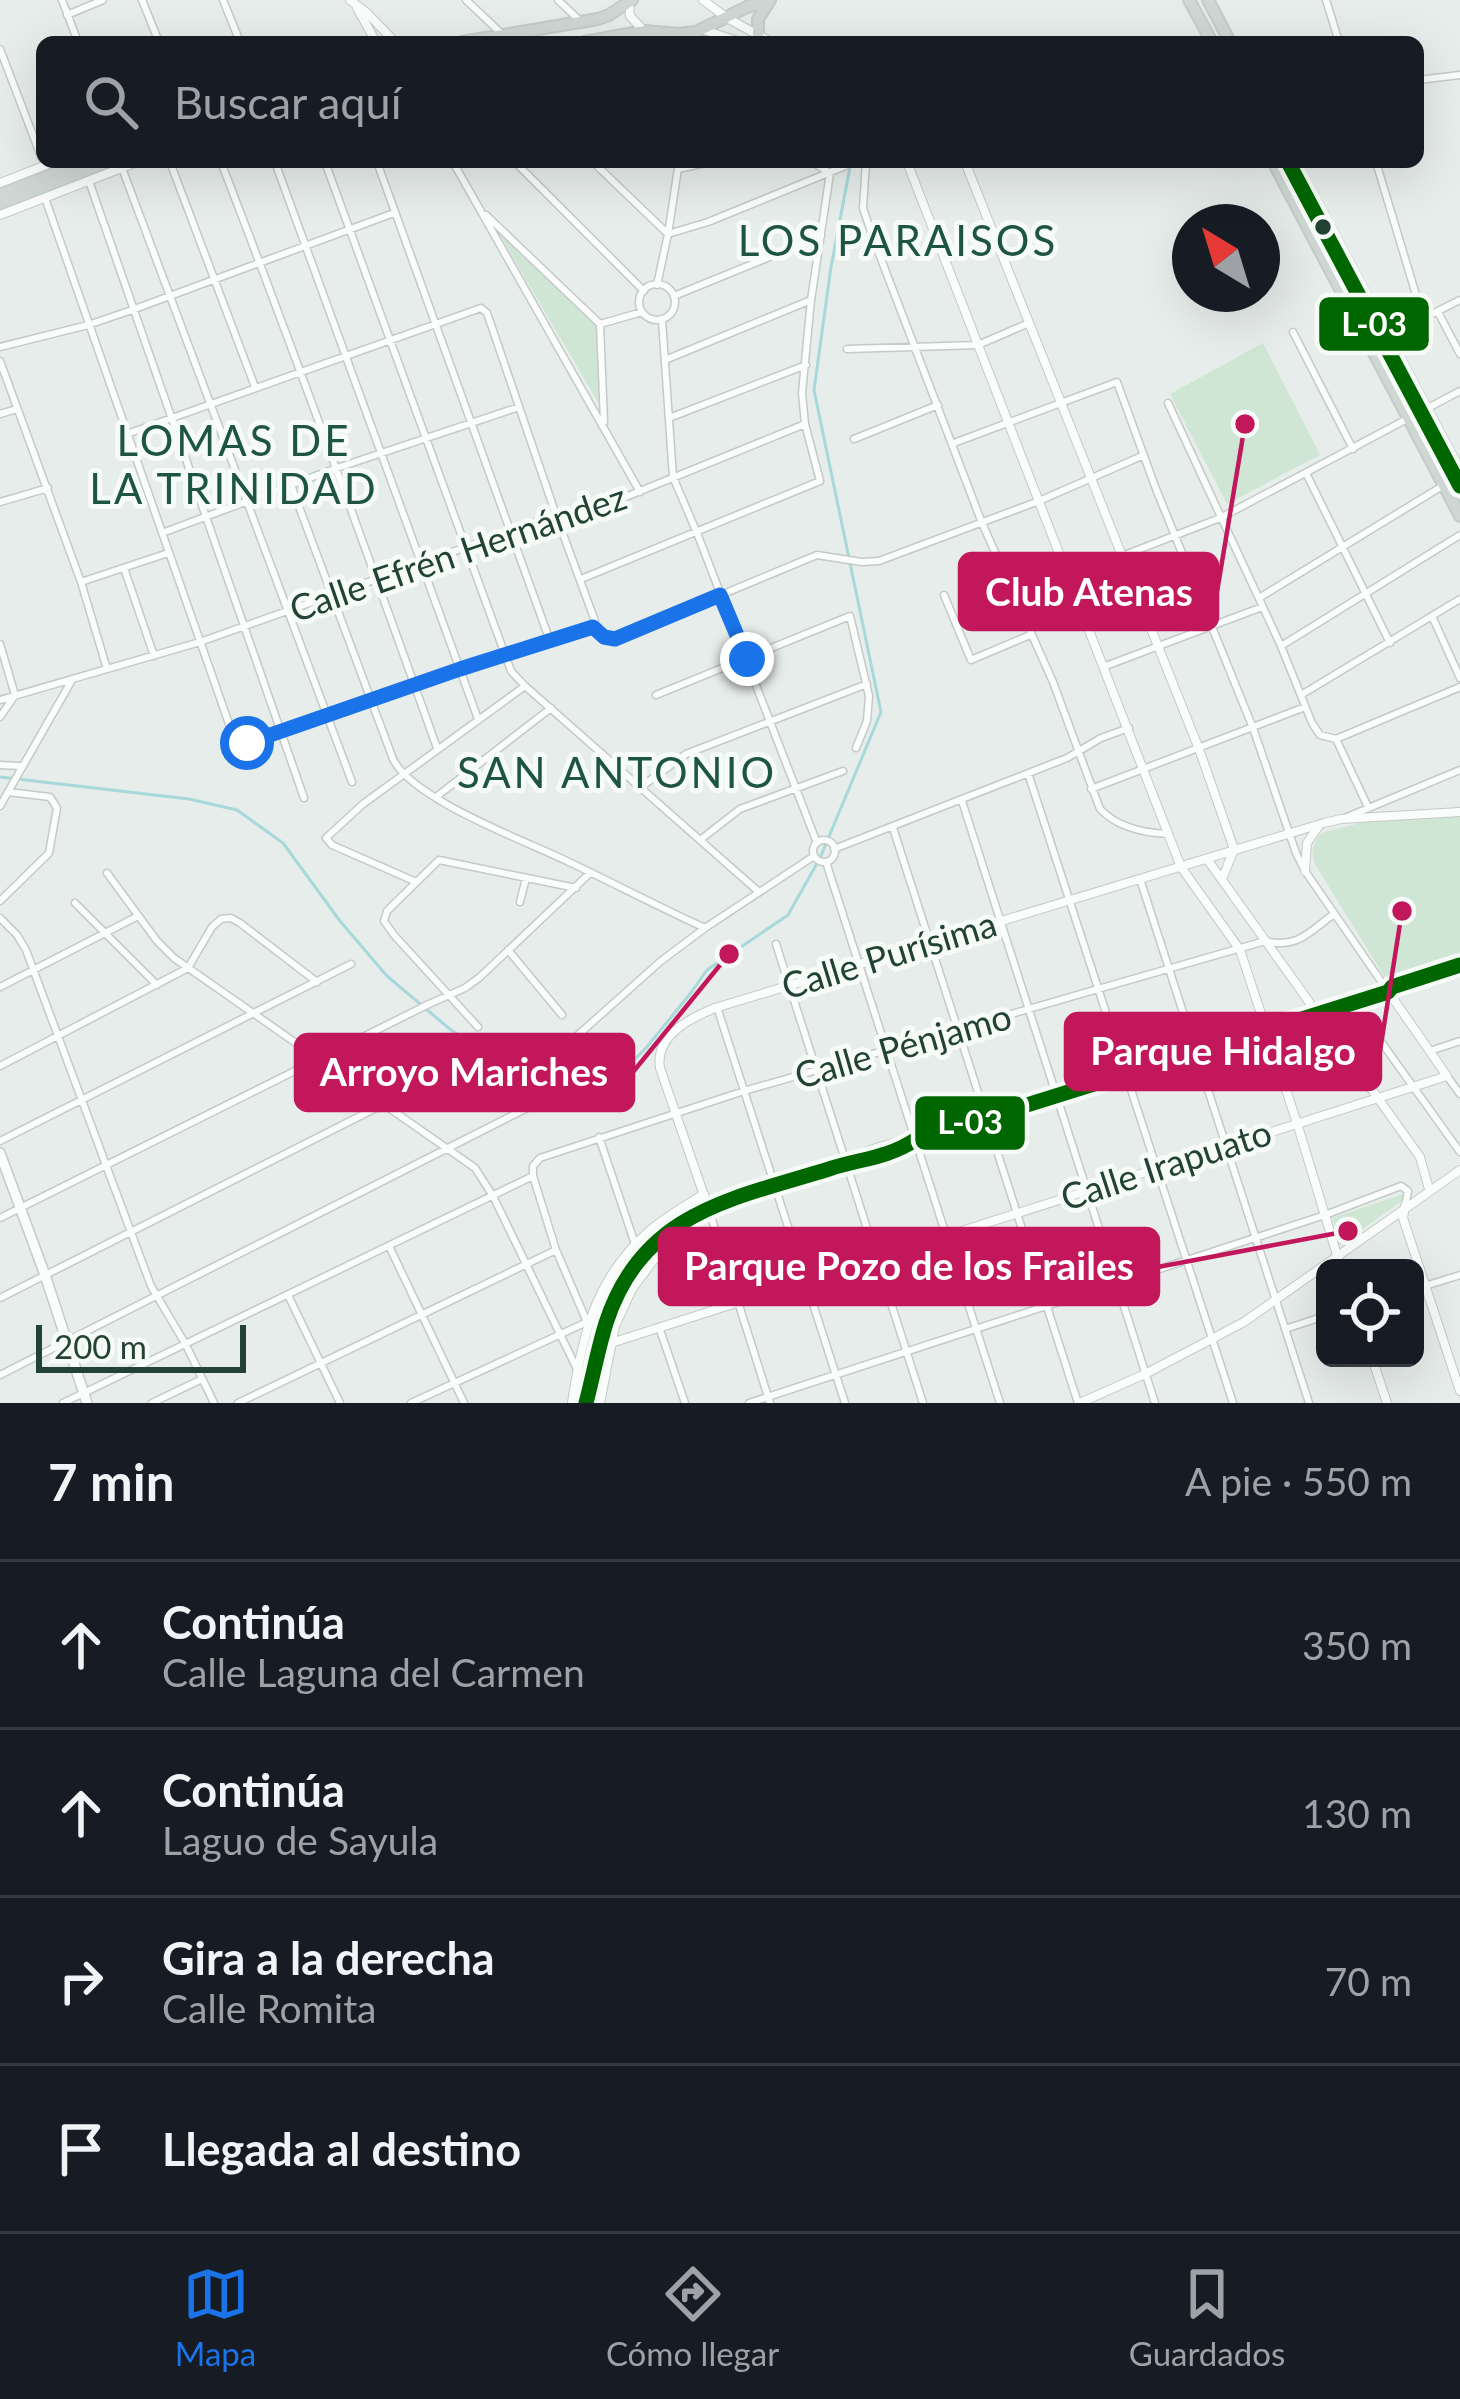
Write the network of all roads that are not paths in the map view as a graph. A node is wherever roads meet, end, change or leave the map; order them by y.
1 (62, 0) edge
2 (104, 0) edge
3 (142, 0) edge
4 (224, 0) edge
5 (466, 0) edge
6 (558, 0) edge
7 (630, 0) edge
8 (703, 0) edge
9 (770, 0) edge
10 (1189, 0) edge
11 (1208, 0) edge
12 (1326, 0) edge
13 (353, 3) edge
14 (67, 15) junction
15 (727, 18) junction
16 (581, 22) junction
17 (704, 30) junction
18 (504, 35) junction
19 (758, 35) joint
20 (76, 36) edge
21 (157, 36) edge
22 (238, 36) edge
23 (372, 36) edge
24 (389, 36) edge
25 (498, 36) edge
26 (649, 36) edge
27 (693, 36) edge
28 (722, 36) edge
29 (1209, 36) edge
30 (1227, 36) edge
31 (1337, 36) edge
32 (0, 50) edge
33 (1460, 74) edge
34 (1424, 79) edge
35 (36, 138) edge
36 (36, 168) edge
37 (64, 168) edge
38 (93, 168) edge
39 (122, 168) joint
40 (172, 168) edge
41 (223, 168) edge
42 (277, 168) edge
43 (327, 168) edge
44 (378, 168) edge
45 (456, 168) edge
46 (521, 168) edge
47 (599, 168) edge
48 (676, 168) edge
49 (823, 168) edge
50 (842, 168) edge
51 (866, 168) edge
52 (909, 168) edge
53 (967, 168) edge
54 (1277, 168) edge
55 (1297, 168) edge
56 (1378, 168) edge
57 (830, 172) junction
58 (88, 181) junction
59 (9, 184) edge
60 (0, 194) edge
61 (45, 198) junction
62 (0, 204) edge
63 (479, 208) junction
64 (395, 213) junction
65 (0, 215) edge
66 (350, 230) junction
67 (668, 234) junction
68 (823, 236) junction
69 (306, 247) junction
70 (260, 262) junction
71 (214, 278) junction
72 (657, 285) junction
73 (644, 291) junction
74 (170, 295) junction
75 (674, 296) junction
76 (812, 300) junction
77 (1460, 300) edge
78 (132, 310) junction
79 (1438, 311) junction
80 (642, 312) junction
81 (1424, 318) junction
82 (662, 320) junction
83 (435, 323) junction
84 (1029, 323) junction
85 (600, 324) junction
86 (88, 325) junction
87 (1293, 332) dead end
88 (1386, 338) junction
89 (389, 340) junction
90 (978, 345) junction
91 (0, 347) edge
92 (848, 349) dead end
93 (914, 349) junction
94 (1460, 354) edge
95 (347, 356) junction
96 (664, 360) junction
97 (806, 365) junction
98 (1, 366) edge
99 (302, 372) junction
100 (255, 387) junction
101 (1460, 391) edge
102 (1060, 401) junction
103 (212, 404) junction
104 (1168, 404) dead end
105 (938, 405) junction
106 (519, 407) junction
107 (1426, 408) junction
108 (17, 409) junction
109 (0, 414) edge
110 (668, 418) junction
111 (1408, 418) junction
112 (171, 419) junction
113 (471, 422) junction
114 (1008, 423) junction
115 (805, 424) junction
116 (604, 428) junction
117 (127, 434) junction
118 (424, 437) junction
119 (854, 439) dead end
120 (954, 443) junction
121 (1353, 449) junction
122 (382, 453) junction
123 (1144, 455) junction
124 (334, 469) junction
125 (1306, 473) junction
126 (1460, 474) edge
127 (673, 477) junction
128 (1091, 478) junction
129 (291, 484) junction
130 (1444, 485) junction
131 (48, 488) junction
132 (640, 492) junction
133 (1039, 500) junction
134 (248, 501) junction
135 (0, 502) edge
136 (556, 515) junction
137 (1460, 516) edge
138 (205, 517) junction
139 (1220, 518) junction
140 (982, 523) junction
141 (510, 532) junction
142 (162, 533) junction
143 (698, 533) junction
144 (1175, 536) junction
145 (1460, 536) edge
146 (1343, 545) junction
147 (467, 547) junction
148 (169, 553) junction
149 (1122, 557) junction
150 (423, 563) junction
151 (124, 568) junction
152 (1068, 577) junction
153 (376, 578) junction
154 (581, 579) junction
155 (81, 582) junction
156 (331, 595) junction
157 (720, 595) junction
158 (944, 595) dead end
159 (1366, 595) junction
160 (1460, 599) edge
161 (1260, 603) junction
162 (286, 611) junction
163 (1432, 616) junction
164 (1213, 626) junction
165 (244, 627) junction
166 (593, 627) junction
167 (1031, 634) junction
168 (550, 641) junction
169 (200, 642) junction
170 (1390, 643) junction
171 (1281, 646) junction
172 (1, 648) edge
173 (1158, 648) junction
174 (154, 656) junction
175 (504, 656) junction
176 (747, 659) junction
177 (1103, 667) junction
178 (107, 669) junction
179 (460, 669) junction
180 (1460, 678) edge
181 (72, 680) junction
182 (868, 684) junction
183 (415, 685) junction
184 (525, 686) junction
185 (1460, 687) edge
186 (15, 695) junction
187 (656, 695) dead end
188 (1301, 695) junction
189 (0, 700) edge
190 (371, 701) junction
191 (1305, 707) junction
192 (551, 708) junction
193 (327, 716) junction
194 (0, 717) edge
195 (478, 718) junction
196 (770, 722) junction
197 (1129, 728) junction
198 (1253, 728) junction
199 (280, 732) junction
200 (1336, 739) junction
201 (437, 748) junction
202 (856, 748) dead end
203 (1198, 749) junction
204 (1077, 753) junction
205 (0, 765) edge
206 (22, 766) junction
207 (1144, 770) junction
208 (1460, 770) edge
209 (843, 771) dead end
210 (1028, 773) junction
211 (403, 774) junction
212 (352, 782) dead end
213 (640, 787) junction
214 (795, 788) junction
215 (10, 789) junction
216 (1091, 789) junction
217 (436, 797) junction
218 (304, 798) dead end
219 (962, 801) junction
220 (0, 806) edge
221 (1370, 812) junction
222 (1460, 812) edge
223 (1324, 823) junction
224 (892, 828) junction
225 (1290, 833) junction
226 (1168, 834) junction
227 (700, 840) junction
228 (827, 844) junction
229 (1234, 850) junction
230 (819, 859) junction
231 (1208, 859) junction
232 (1181, 867) junction
233 (1305, 871) junction
234 (107, 873) dead end
235 (590, 873) junction
236 (1223, 877) junction
237 (526, 878) junction
238 (1139, 879) junction
239 (415, 882) junction
240 (576, 888) junction
241 (759, 892) junction
242 (1069, 900) junction
243 (0, 901) edge
244 (520, 902) dead end
245 (75, 903) dead end
246 (1334, 914) junction
247 (138, 916) junction
248 (0, 918) edge
249 (1000, 922) junction
250 (705, 928) junction
251 (106, 934) junction
252 (1265, 940) junction
253 (776, 944) dead end
254 (929, 944) junction
255 (508, 950) junction
256 (1240, 950) junction
257 (352, 964) dead end
258 (858, 965) junction
259 (1460, 965) edge
260 (188, 968) junction
261 (34, 970) junction
262 (1169, 970) junction
263 (317, 982) junction
264 (158, 985) junction
265 (790, 986) junction
266 (0, 987) edge
267 (1100, 989) junction
268 (1388, 989) junction
269 (448, 996) junction
270 (1353, 1003) junction
271 (717, 1007) junction
272 (1030, 1010) junction
273 (1314, 1013) junction
274 (255, 1014) junction
275 (562, 1015) dead end
276 (478, 1027) dead end
277 (1265, 1029) junction
278 (957, 1030) junction
279 (58, 1036) junction
280 (1460, 1041) edge
281 (1196, 1050) junction
282 (887, 1051) junction
283 (1430, 1051) junction
284 (321, 1058) junction
285 (467, 1062) dead end
286 (0, 1066) edge
287 (817, 1072) junction
288 (1126, 1073) junction
289 (532, 1076) dead end
290 (1447, 1076) junction
291 (1415, 1087) junction
292 (744, 1090) junction
293 (1460, 1094) edge
294 (1057, 1096) junction
295 (1377, 1099) junction
296 (82, 1100) junction
297 (383, 1104) junction
298 (532, 1106) dead end
299 (675, 1112) junction
300 (987, 1118) junction
301 (1298, 1123) junction
302 (599, 1137) junction
303 (915, 1140) junction
304 (0, 1142) edge
305 (1227, 1145) junction
306 (448, 1150) junction
307 (1460, 1152) edge
308 (0, 1153) edge
309 (846, 1163) junction
310 (106, 1165) junction
311 (1158, 1169) junction
312 (1460, 1169) edge
313 (533, 1176) junction
314 (776, 1186) junction
315 (1429, 1189) junction
316 (1086, 1191) junction
317 (704, 1194) junction
318 (493, 1196) junction
319 (1405, 1206) junction
320 (21, 1208) junction
321 (708, 1208) junction
322 (1018, 1213) junction
323 (1325, 1215) junction
324 (0, 1218) edge
325 (130, 1230) junction
326 (1255, 1237) junction
327 (946, 1238) junction
328 (635, 1244) junction
329 (389, 1246) junction
330 (556, 1250) junction
331 (1336, 1254) junction
332 (878, 1258) junction
333 (1338, 1259) edge
334 (1413, 1259) edge
335 (1186, 1260) junction
336 (525, 1266) junction
337 (45, 1275) junction
338 (1460, 1275) edge
339 (807, 1282) junction
340 (1115, 1283) junction
341 (1424, 1286) edge
342 (155, 1295) junction
343 (289, 1295) junction
344 (1424, 1297) edge
345 (0, 1298) edge
346 (1275, 1300) junction
347 (738, 1302) junction
348 (1046, 1306) junction
349 (422, 1313) junction
350 (1316, 1319) edge
351 (587, 1322) junction
352 (659, 1327) junction
353 (977, 1328) junction
354 (1285, 1329) junction
355 (559, 1334) junction
356 (66, 1341) junction
357 (1213, 1341) junction
358 (610, 1342) junction
359 (186, 1345) junction
360 (906, 1351) junction
361 (321, 1361) junction
362 (1375, 1367) edge
363 (577, 1369) junction
364 (836, 1374) junction
365 (1145, 1374) junction
366 (0, 1376) edge
367 (202, 1379) junction
368 (454, 1382) junction
369 (1460, 1391) edge
370 (85, 1398) edge
371 (769, 1400) edge
372 (63, 1403) edge
373 (152, 1403) edge
374 (214, 1403) edge
375 (238, 1403) edge
376 (340, 1403) edge
377 (411, 1403) edge
378 (464, 1403) edge
379 (572, 1403) edge
380 (600, 1403) edge
381 (685, 1403) edge
382 (749, 1403) edge
383 (845, 1403) edge
384 (923, 1403) edge
385 (1000, 1403) edge
386 (1079, 1403) edge
387 (1155, 1403) edge
388 (1233, 1403) edge
389 (1309, 1403) edge
390 (1387, 1403) edge

1 - 14 street
2 - 14 street
3 - 21 street
4 - 22 street
5 - 18 street
6 - 16 street
7 - 16 main road
7 - 26 street
8 - 15 street
9 - 15 main road
9 - 19 main road
10 - 29 main road
11 - 30 main road
12 - 31 street
13 - 23 street
13 - 24 street
14 - 20 street
15 - 17 main road
15 - 19 street
16 - 18 main road
17 - 27 main road
17 - 28 street
18 - 25 main road
32 - 35 street
33 - 34 street
36 - 59 street
37 - 59 main road
38 - 62 main road
39 - 58 street
39 - 74 street
40 - 71 street
41 - 70 street
42 - 69 street
43 - 66 street
44 - 64 street
45 - 63 street
46 - 73 street
47 - 67 street
48 - 67 street
49 - 57 street
50 - 57 street
51 - 93 street
52 - 90 street
53 - 84 street
54 - 111 main road
55 - 88 main road
56 - 81 street
57 - 67 street
57 - 68 street
58 - 61 street
58 - 78 street
59 - 60 main road
61 - 65 street
61 - 86 street
63 - 85 street
63 - 116 street
64 - 66 street
64 - 83 street
66 - 69 street
66 - 89 street
67 - 72 street
68 - 75 street
68 - 76 street
69 - 70 street
69 - 95 street
70 - 71 street
70 - 99 street
71 - 74 street
71 - 100 street
72 - 73 street
72 - 75 street
73 - 80 street
74 - 78 street
74 - 103 street
75 - 82 street
76 - 96 street
76 - 97 street
77 - 79 street
78 - 86 street
78 - 112 street
79 - 81 street
79 - 94 street
80 - 82 street
80 - 85 street
81 - 88 street
82 - 96 street
83 - 89 street
83 - 106 street
83 - 113 street
84 - 90 street
84 - 102 street
85 - 116 street
86 - 91 street
86 - 117 street
87 - 121 street
88 - 107 main road
89 - 95 street
89 - 118 street
90 - 93 street
90 - 114 street
92 - 93 street
93 - 105 street
95 - 99 street
95 - 122 street
96 - 110 street
97 - 110 street
97 - 115 street
98 - 108 street
99 - 100 street
99 - 124 street
100 - 103 street
101 - 107 street
102 - 114 street
102 - 123 street
102 - 128 street
103 - 112 street
103 - 134 street
104 - 139 street
105 - 119 street
105 - 120 street
106 - 113 street
106 - 136 street
107 - 111 street
107 - 126 main road
108 - 109 street
108 - 131 street
110 - 127 street
111 - 121 street
111 - 130 main road
112 - 117 street
112 - 138 street
113 - 118 street
113 - 141 street
114 - 120 street
114 - 133 street
115 - 127 street, Calle Efrén Hernández
115 - 143 street
116 - 132 street
117 - 142 street
118 - 122 street
118 - 147 street
120 - 140 street
121 - 125 street
122 - 124 street
122 - 150 street
123 - 128 street
123 - 144 street
124 - 129 street
124 - 153 street
125 - 139 street
125 - 146 street
127 - 132 street, Calle Efrén Hernández
127 - 143 street
128 - 133 street
128 - 149 street
129 - 134 street
129 - 156 street
130 - 137 main road
130 - 146 street
131 - 135 street
131 - 155 street
132 - 136 street, Calle Efrén Hernández
133 - 140 street
133 - 152 street
134 - 138 street
134 - 162 street
136 - 141 street, Calle Efrén Hernández
136 - 154 street
138 - 142 street
138 - 165 street
139 - 144 street
139 - 161 street
140 - 157 street
140 - 167 street
141 - 147 street, Calle Efrén Hernández
141 - 168 street
142 - 148 street
143 - 154 street
143 - 157 street
144 - 149 street
144 - 164 street
145 - 159 street
146 - 159 street
146 - 161 street
147 - 150 street, Calle Efrén Hernández
147 - 175 street
148 - 151 street
148 - 169 street
149 - 152 street
149 - 173 street
150 - 153 street, Calle Efrén Hernández
150 - 179 street
151 - 155 street
151 - 174 street
152 - 177 street
153 - 156 street, Calle Efrén Hernández
153 - 183 street
154 - 166 street
155 - 178 street
156 - 162 street, Calle Efrén Hernández
156 - 190 street
157 - 166 street
157 - 176 street
158 - 167 street
159 - 170 street
159 - 171 street
160 - 163 street
161 - 164 street
161 - 171 street
162 - 165 street, Calle Efrén Hernández
162 - 193 street
163 - 170 street
163 - 180 street
164 - 173 street
164 - 198 street
165 - 169 street, Calle Efrén Hernández
165 - 199 street
166 - 168 street
167 - 204 street
168 - 175 street
169 - 174 street, Calle Efrén Hernández
169 - 199 street
170 - 188 street
171 - 188 street
172 - 186 street
173 - 177 street
173 - 203 street
174 - 178 street, Calle Efrén Hernández
175 - 179 street
175 - 184 street
176 - 182 street
176 - 187 street
176 - 196 street
177 - 197 street
178 - 181 street, Calle Efrén Hernández
179 - 183 street
179 - 195 street
181 - 186 street, Calle Efrén Hernández
181 - 206 street
182 - 196 street
182 - 202 street
183 - 190 street
183 - 201 street
184 - 192 street
184 - 195 street
185 - 200 street
186 - 189 street, Calle Efrén Hernández
186 - 194 street
188 - 191 street
190 - 193 street
190 - 211 street
191 - 198 street
191 - 200 street
192 - 213 street
192 - 217 street
193 - 199 street
193 - 212 street
195 - 201 street
196 - 213 street
196 - 214 street
197 - 204 street
197 - 207 street
198 - 203 street
198 - 225 street
199 - 218 street
200 - 221 street
201 - 211 street
203 - 207 street
203 - 229 street
204 - 210 street
204 - 216 street
205 - 206 street
206 - 215 street
207 - 216 street
207 - 226 street
208 - 221 street
209 - 214 street
210 - 219 street
210 - 242 street
211 - 217 street
211 - 239 street
213 - 227 street
214 - 227 street
214 - 228 street
215 - 220 street
215 - 243 street
216 - 226 street
217 - 235 street
219 - 224 street
219 - 249 street
221 - 222 street, Calle Purísima
221 - 223 street, Calle Purísima
223 - 225 street, Calle Purísima
223 - 233 street
224 - 228 street
224 - 254 street
225 - 229 street, Calle Purísima
225 - 233 street
226 - 232 street
227 - 241 street
228 - 230 street
228 - 230 street
229 - 231 street, Calle Purísima
229 - 236 street
230 - 241 street
230 - 258 street
231 - 232 street, Calle Purísima
231 - 236 street
232 - 238 street, Calle Purísima
232 - 256 street
233 - 246 street
234 - 247 street
235 - 240 street
235 - 250 street
236 - 252 street
237 - 239 street
237 - 240 street
237 - 244 street
238 - 242 street, Calle Purísima
238 - 262 street
239 - 269 street
240 - 255 street
241 - 250 street
242 - 249 street, Calle Purísima
242 - 267 street
245 - 251 street
246 - 252 street, Calle Pénjamo
246 - 268 street
247 - 251 street
247 - 260 street
248 - 261 street
249 - 254 street, Calle Purísima
249 - 272 street
250 - 289 street
251 - 261 street
251 - 264 street
252 - 256 street, Calle Pénjamo
252 - 273 street
253 - 265 street
254 - 258 street, Calle Purísima
254 - 278 street
255 - 269 street
255 - 275 street
256 - 262 street, Calle Pénjamo
256 - 277 street
257 - 263 street
258 - 265 street, Calle Purísima
258 - 282 street
259 - 268 street
260 - 263 street
260 - 264 street
260 - 274 street
261 - 266 street
261 - 279 street
262 - 267 street, Calle Pénjamo
262 - 281 street
263 - 274 street
264 - 279 street
265 - 271 street, Calle Purísima
265 - 287 street
267 - 272 street, Calle Pénjamo
267 - 288 street
268 - 270 street
268 - 273 street
268 - 283 street
269 - 276 street
269 - 284 street
270 - 273 street
270 - 291 street
271 - 292 street
271 - 299 street, Calle Purísima
272 - 278 street, Calle Pénjamo
272 - 294 street
273 - 277 street
273 - 295 street
274 - 284 street
274 - 296 street
277 - 281 street
277 - 301 street
278 - 282 street, Calle Pénjamo
278 - 300 street
279 - 286 street
279 - 296 street
280 - 283 street
281 - 288 street
281 - 305 street
282 - 287 street, Calle Pénjamo
282 - 303 street
283 - 290 street
284 - 297 street
284 - 310 street
285 - 297 street
287 - 292 street, Calle Pénjamo
287 - 309 street
288 - 294 street
288 - 311 street
290 - 291 street, Calle Irapuato
290 - 293 street
291 - 295 street, Calle Irapuato
291 - 307 street
292 - 299 street, Calle Pénjamo
292 - 314 street
294 - 300 street
294 - 316 street
295 - 301 street, Calle Irapuato
295 - 315 street
296 - 304 street
296 - 310 street
297 - 306 street
297 - 325 street
298 - 306 street
299 - 302 street, Calle Pénjamo
299 - 317 street, Calle Purísima
300 - 303 street
300 - 322 street
301 - 305 street, Calle Irapuato
301 - 323 street
302 - 313 street, Calle Pénjamo
302 - 328 street
303 - 309 street
303 - 327 street
305 - 311 street, Calle Irapuato
305 - 326 street
306 - 318 street
306 - 342 street
308 - 320 main road
309 - 314 street
309 - 332 street
310 - 320 street
310 - 325 street
311 - 316 street, Calle Irapuato
311 - 335 street
312 - 315 street
313 - 318 street
313 - 330 street
314 - 321 street
314 - 339 street
315 - 319 street
316 - 322 street, Calle Irapuato
316 - 340 street
317 - 321 street, Calle Purísima
317 - 328 street
318 - 329 street
318 - 336 street
319 - 323 street
319 - 331 street
319 - 334 street
320 - 324 street
320 - 337 main road
321 - 347 street
321 - 358 street
322 - 327 street, Calle Irapuato
322 - 348 street
323 - 326 street
323 - 331 street
325 - 337 street
325 - 342 street
326 - 335 street
326 - 346 street
327 - 332 street, Calle Irapuato
327 - 353 street
328 - 351 street
329 - 343 street
329 - 349 street
330 - 336 street
330 - 351 street
331 - 333 street
331 - 346 street
332 - 339 street, Calle Irapuato
332 - 360 street
335 - 340 street
335 - 357 street
336 - 349 street
336 - 355 street
337 - 345 street
337 - 356 main road
338 - 341 street
339 - 347 street, Calle Irapuato
339 - 364 street
340 - 348 street
340 - 365 street
342 - 356 street
342 - 359 street
343 - 359 street
343 - 361 street
344 - 369 street
346 - 354 street
346 - 357 street
347 - 352 street, Calle Irapuato
347 - 371 street
348 - 353 street
348 - 386 street
349 - 361 street
349 - 368 street
350 - 354 street
351 - 355 street
351 - 363 street
352 - 358 street, Calle Irapuato
352 - 381 street
353 - 360 street
353 - 385 street
354 - 389 street
355 - 363 street
355 - 368 street
356 - 366 street
356 - 370 main road
357 - 365 street
357 - 388 street
358 - 380 street
359 - 367 street
359 - 370 street
360 - 364 street
360 - 384 street
361 - 375 street
361 - 376 street
362 - 390 street
363 - 379 street
364 - 371 street
364 - 383 street
365 - 386 street
365 - 387 street
367 - 373 street
367 - 374 street
368 - 377 street
368 - 378 street
370 - 372 street
371 - 382 street

